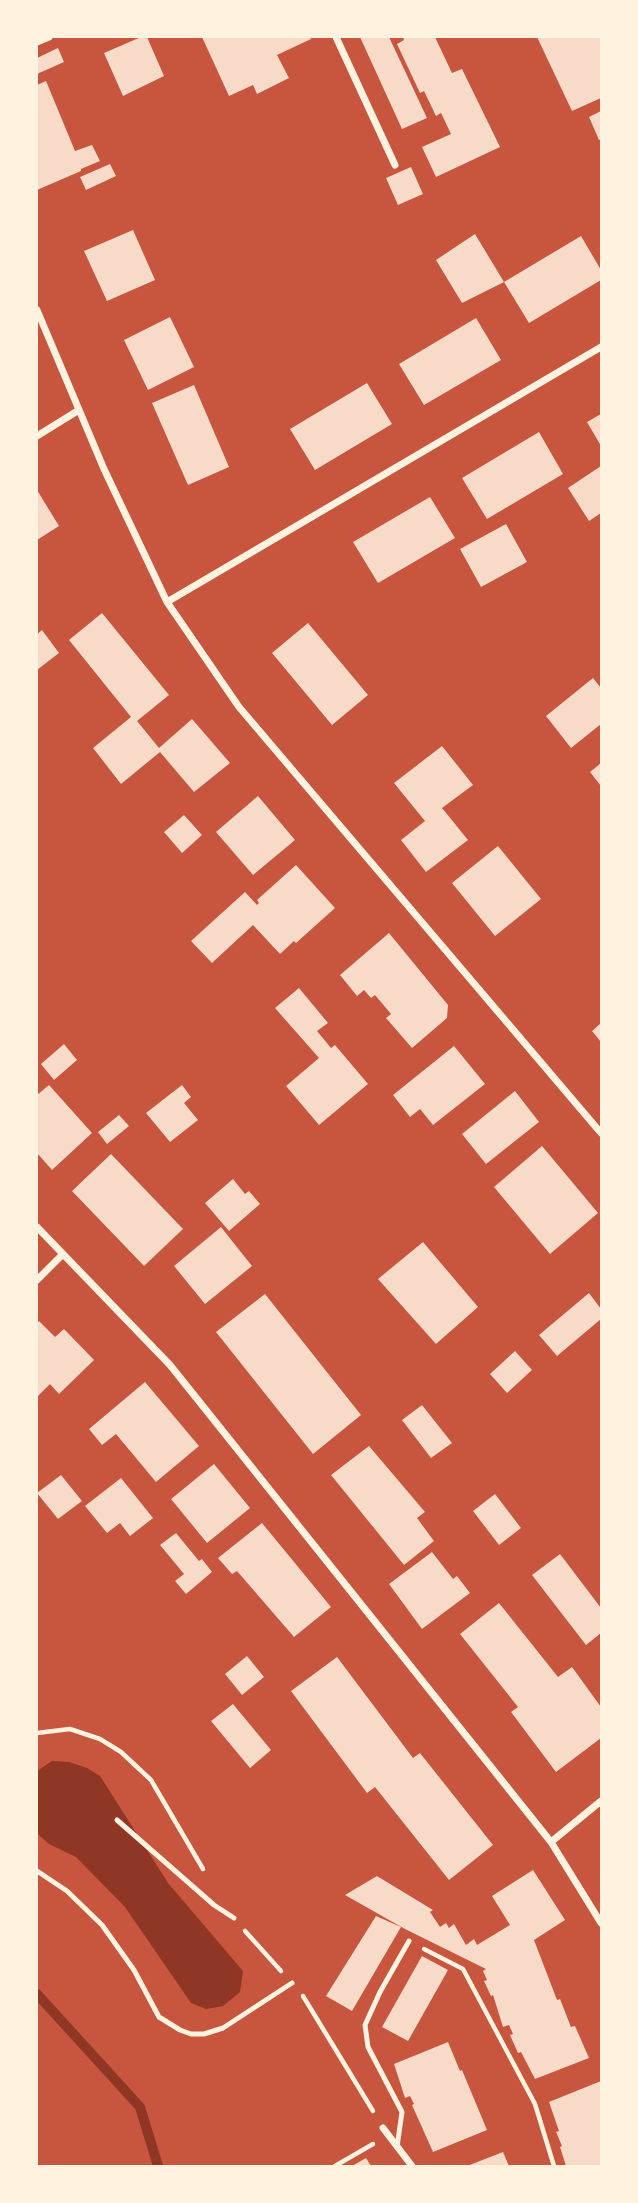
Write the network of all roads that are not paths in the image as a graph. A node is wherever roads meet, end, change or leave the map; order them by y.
1 (49, 37) edge
2 (335, 37) edge
3 (37, 42) edge
4 (395, 165) dead end
5 (37, 310) edge
6 (601, 347) edge
7 (79, 410) junction
8 (37, 436) edge
9 (167, 602) junction
10 (601, 1133) edge
11 (37, 1227) edge
12 (63, 1254) junction
13 (37, 1280) edge
14 (601, 1801) edge
15 (117, 1820) dead end
16 (551, 1842) junction
17 (37, 1871) edge
18 (234, 1918) dead end
19 (601, 1923) edge
20 (409, 1941) road end
21 (292, 1983) dead end
22 (383, 2128) dead end
23 (397, 2147) junction
24 (412, 2166) edge

1 - 3 street
2 - 4 street
5 - 7 street
6 - 9 street
7 - 8 street
7 - 9 street
9 - 10 street
11 - 12 street
12 - 13 street
12 - 16 street
14 - 16 street
15 - 18 lane
16 - 19 street
17 - 21 lane
20 - 23 lane
22 - 23 street
23 - 24 street

